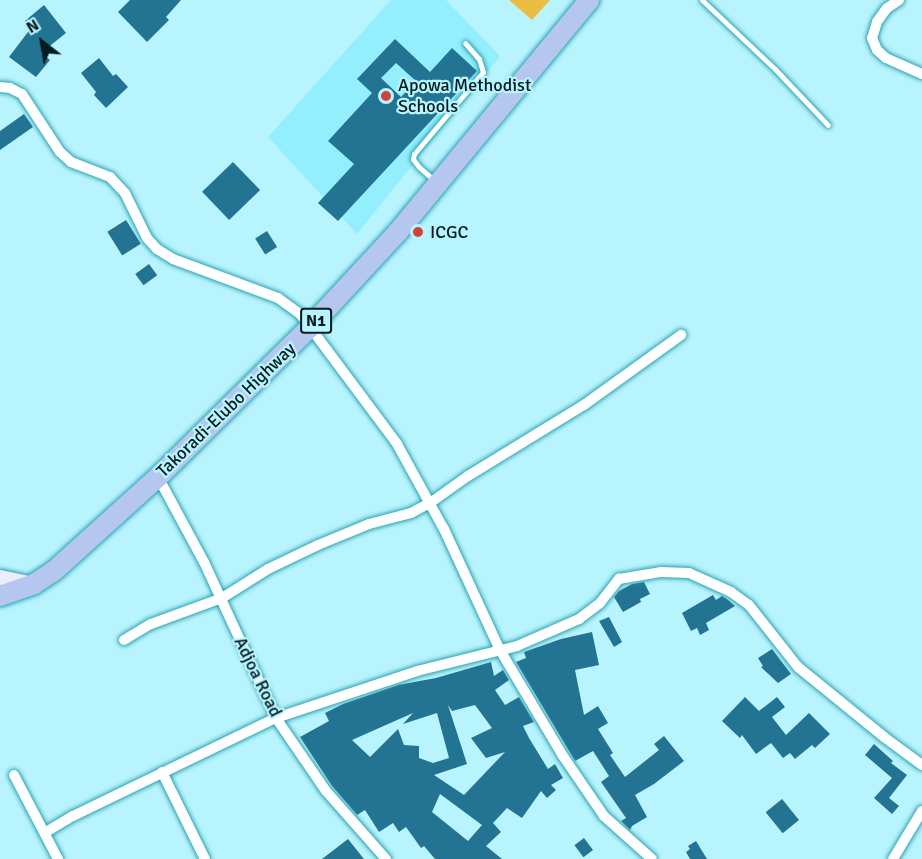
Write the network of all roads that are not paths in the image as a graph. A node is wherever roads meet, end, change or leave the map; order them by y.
1 (589, 0) edge
2 (702, 0) edge
3 (899, 0) edge
4 (465, 43) dead end
5 (922, 74) edge
6 (0, 87) edge
7 (828, 125) dead end
8 (438, 184) junction
9 (309, 328) junction
10 (681, 335) dead end
11 (158, 477) junction
12 (430, 503) junction
13 (0, 577) edge
14 (34, 584) junction
15 (0, 596) edge
16 (222, 598) junction
17 (124, 640) dead end
18 (500, 650) junction
19 (276, 718) junction
20 (922, 765) edge
21 (162, 772) junction
22 (14, 775) dead end
23 (922, 811) edge
24 (46, 832) junction
25 (58, 859) edge
26 (205, 859) edge
27 (386, 859) edge
28 (652, 859) edge
29 (893, 859) edge

1 - 8 highway, Takoradi-Elubo Highway / N1
2 - 7 lane
3 - 5 street
4 - 8 lane
6 - 9 street
8 - 9 highway, Takoradi-Elubo Highway / N1
9 - 11 highway, Takoradi-Elubo Highway / N1
9 - 12 street
10 - 12 street
11 - 14 highway, Takoradi-Elubo Highway / N1
11 - 16 street, Adjoa Road
12 - 16 street
12 - 18 street
13 - 14 main road
14 - 15 highway, Takoradi-Elubo Highway / N1
16 - 17 street
16 - 19 street, Adjoa Road
18 - 19 street
18 - 20 street
18 - 28 street
19 - 21 street
19 - 27 street, Adjoa Road
21 - 24 street
21 - 26 street
22 - 24 street
23 - 29 street
24 - 25 street

